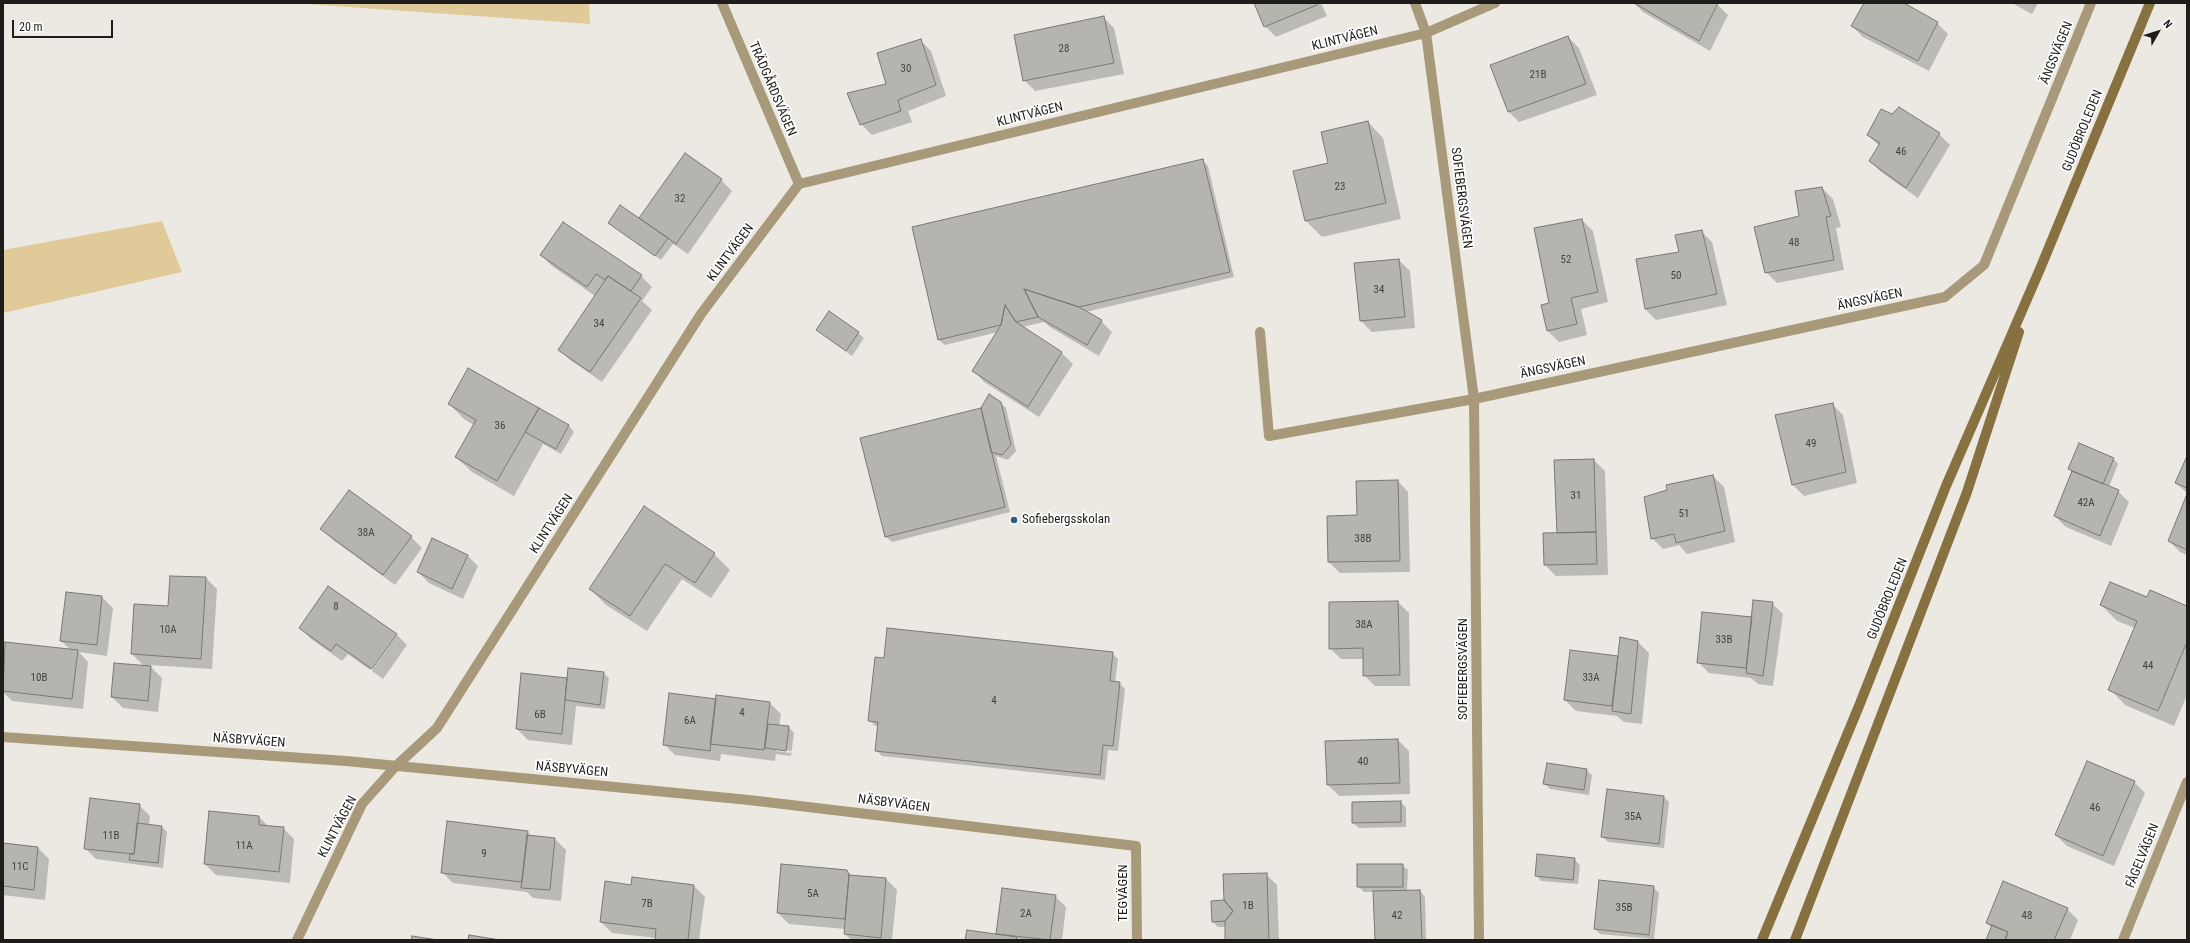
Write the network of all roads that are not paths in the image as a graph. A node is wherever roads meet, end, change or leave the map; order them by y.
1 (722, 3) edge
2 (1415, 3) edge
3 (1495, 3) edge
4 (2091, 3) edge
5 (2150, 3) edge
6 (1426, 32) junction
7 (799, 184) junction
8 (2040, 269) junction
9 (1260, 332) dead end
10 (1474, 399) junction
11 (3, 737) edge
12 (395, 767) junction
13 (2187, 782) edge
14 (1136, 846) joint
15 (297, 940) edge
16 (1137, 940) edge
17 (1479, 940) edge
18 (1762, 940) edge
19 (1795, 940) edge
20 (2124, 940) edge

1 - 7 street, TRÄDGÅRDSVÄGEN
2 - 6 street, SOFIEBERGSVÄGEN
3 - 6 street, KLINTVÄGEN
4 - 10 street, ÄNGSVÄGEN
5 - 8 main road, GUDÖBROLEDEN
6 - 7 street, KLINTVÄGEN
6 - 10 street, SOFIEBERGSVÄGEN
7 - 12 street, KLINTVÄGEN
8 - 18 main road, GUDÖBROLEDEN
8 - 19 main road, GUDÖBROLEDEN
9 - 10 street
10 - 17 street, SOFIEBERGSVÄGEN
11 - 12 street, NÄSBYVÄGEN
12 - 14 street, NÄSBYVÄGEN
12 - 15 street, KLINTVÄGEN
13 - 20 street, FÅGELVÄGEN
14 - 16 street, TEGVÄGEN

